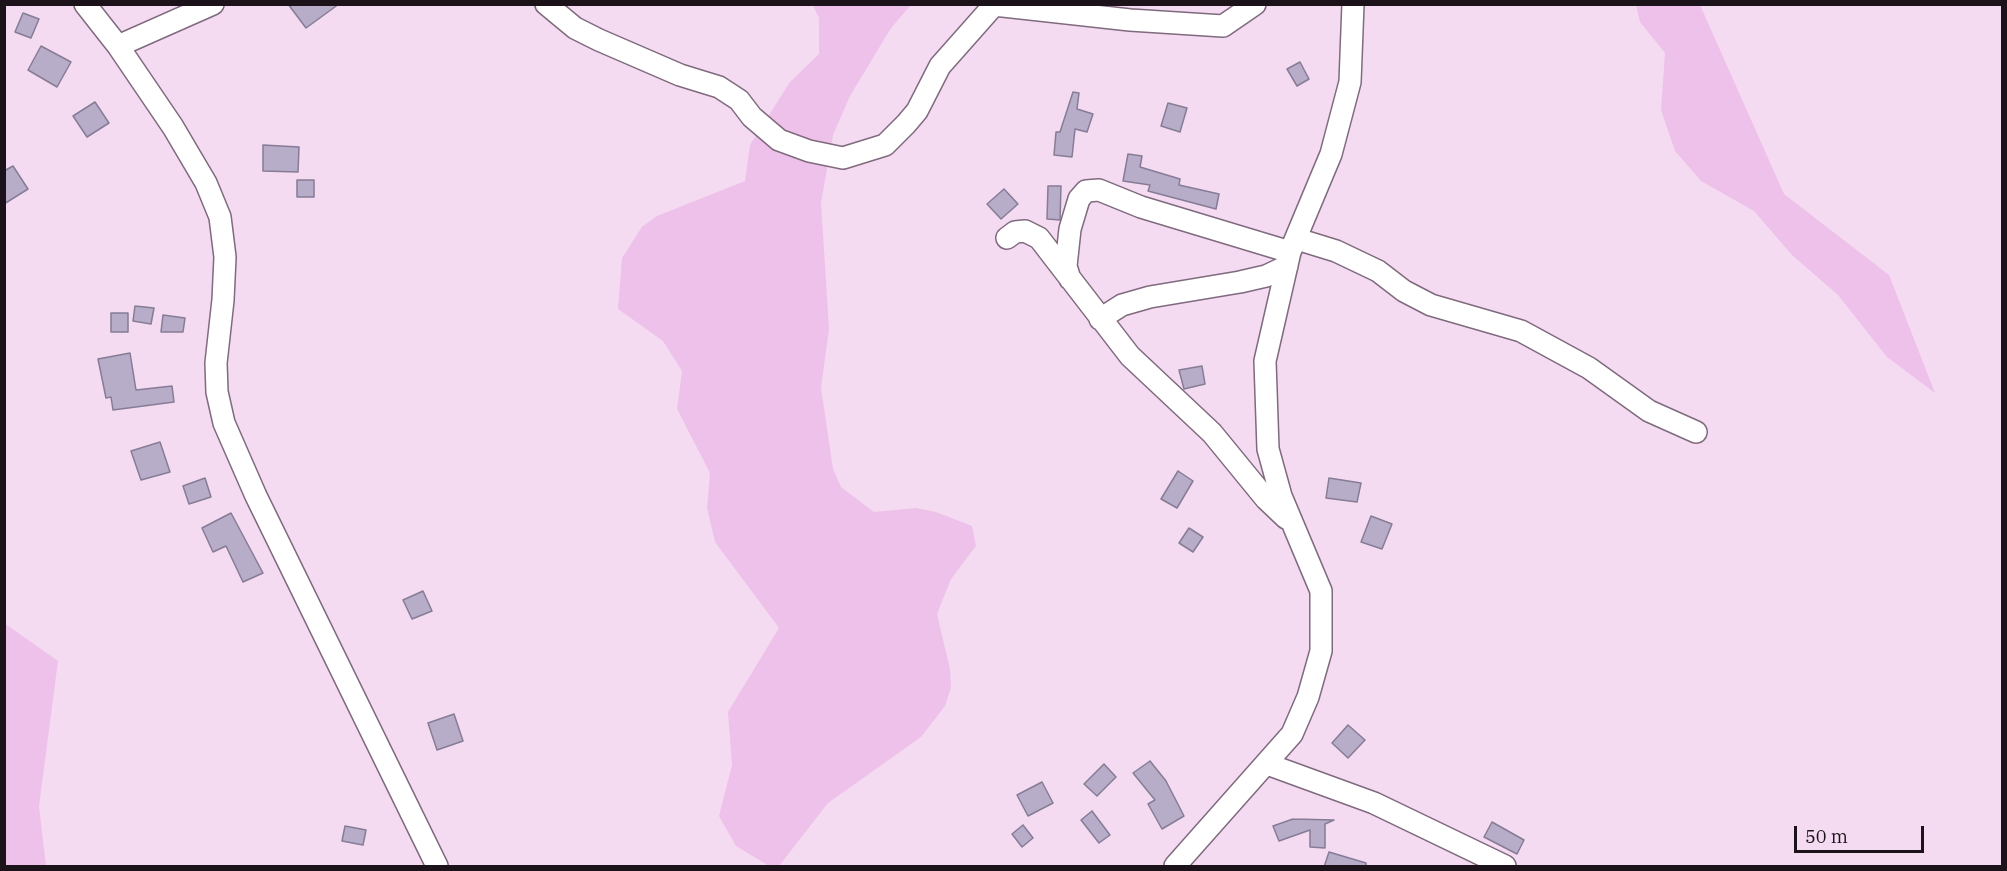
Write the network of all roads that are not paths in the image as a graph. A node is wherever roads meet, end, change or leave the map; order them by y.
1 (85, 4) edge
2 (213, 4) edge
3 (546, 4) edge
4 (1256, 4) edge
5 (1353, 4) edge
6 (118, 46) junction
7 (1007, 238) dead end
8 (1291, 252) junction
9 (1070, 279) junction
10 (1100, 319) junction
11 (1696, 432) dead end
12 (1292, 523) junction
13 (1267, 764) junction
14 (1504, 866) edge
15 (437, 867) edge
16 (1175, 867) edge

1 - 6 street
2 - 6 street
3 - 4 street
5 - 8 street
6 - 15 street
7 - 9 street
8 - 9 street
8 - 10 street
8 - 11 street
8 - 12 street
9 - 10 street
10 - 12 street
12 - 13 street
13 - 14 street
13 - 16 street

